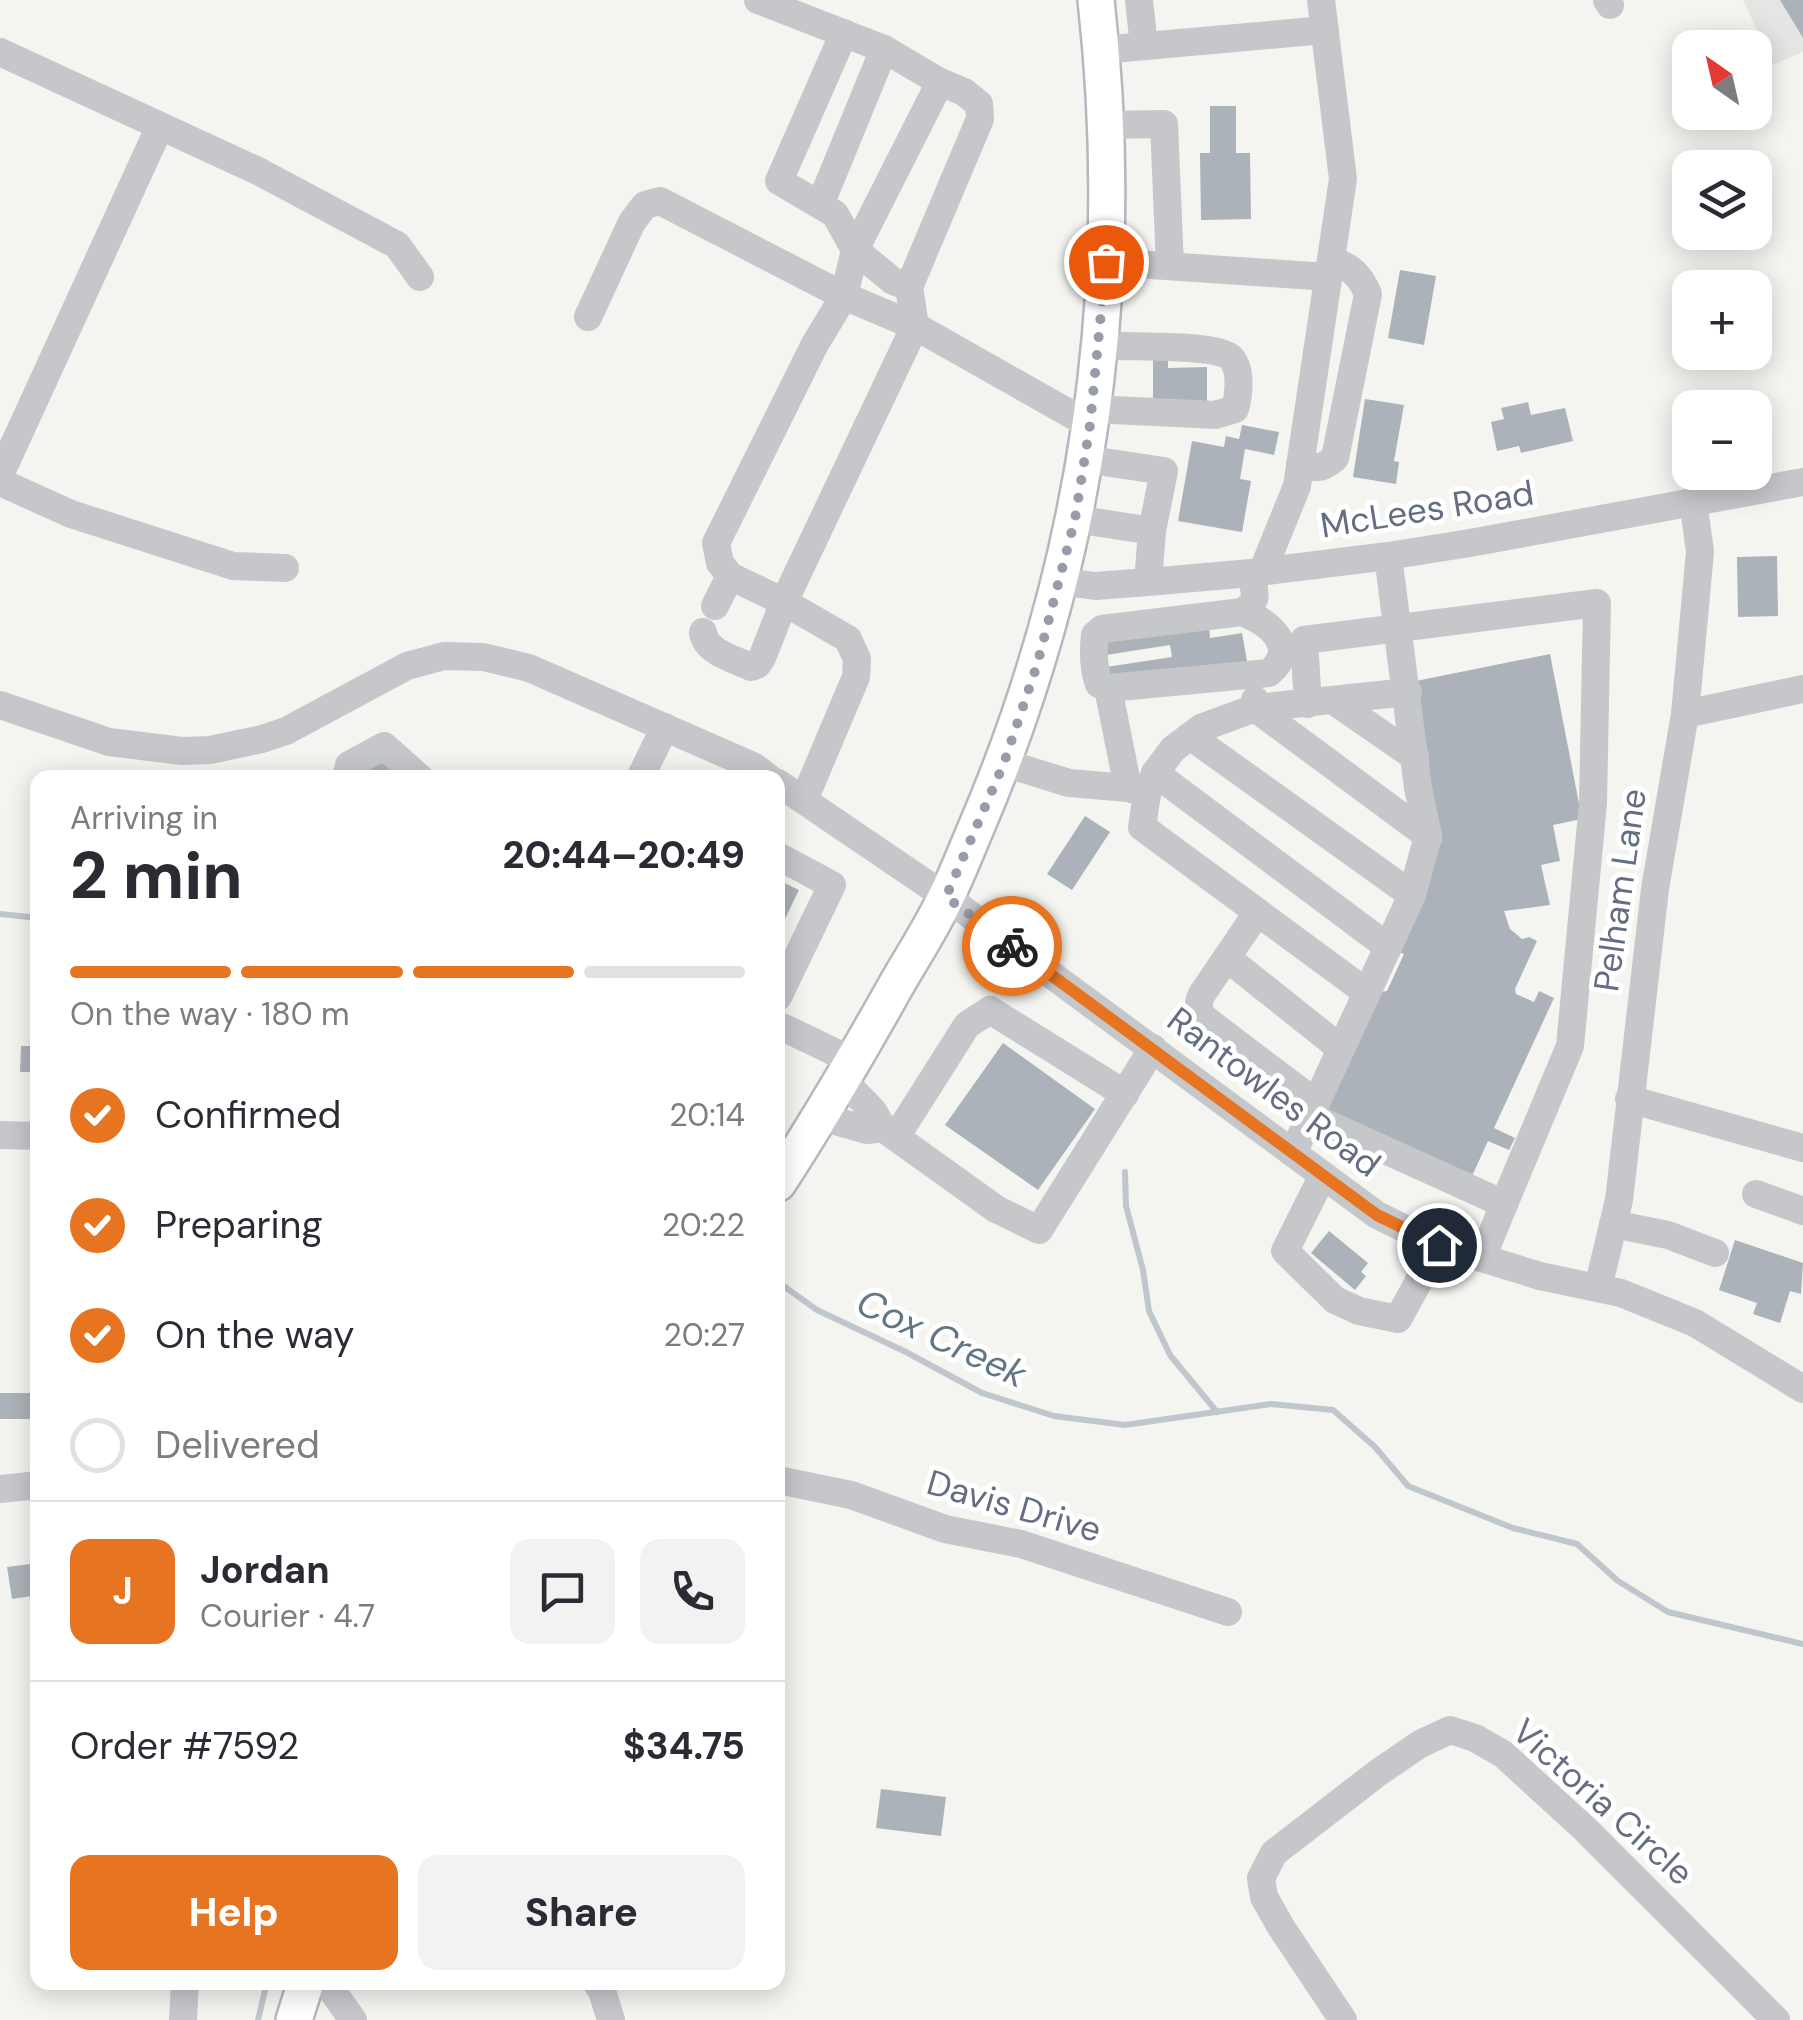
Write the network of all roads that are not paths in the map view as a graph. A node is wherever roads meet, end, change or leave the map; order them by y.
1 (758, 0) edge
2 (1096, 0) edge
3 (1138, 0) edge
4 (1322, 0) edge
5 (1325, 30) junction
6 (844, 33) junction
7 (1144, 46) junction
8 (884, 49) junction
9 (1101, 50) junction
10 (0, 52) edge
11 (940, 82) junction
12 (1105, 125) junction
13 (160, 126) junction
14 (820, 205) junction
15 (855, 250) junction
16 (1106, 262) junction
17 (1170, 266) junction
18 (1329, 268) junction
19 (420, 277) dead end
20 (910, 287) junction
21 (844, 296) junction
22 (588, 318) dead end
23 (915, 326) junction
24 (1099, 345) junction
25 (1089, 431) junction
26 (1300, 464) junction
27 (0, 475) edge
28 (0, 482) edge
29 (1803, 482) edge
30 (1693, 500) junction
31 (1075, 519) junction
32 (1152, 531) junction
33 (1388, 556) junction
34 (285, 568) dead end
35 (1257, 572) junction
36 (730, 576) junction
37 (1059, 581) junction
38 (1148, 582) junction
39 (784, 602) junction
40 (716, 606) dead end
41 (1242, 612) junction
42 (1398, 626) junction
43 (703, 632) dead end
44 (1254, 674) junction
45 (1108, 688) junction
46 (1803, 689) edge
47 (1408, 692) junction
48 (1321, 702) junction
49 (0, 705) edge
50 (1255, 708) junction
51 (1684, 714) junction
52 (664, 727) junction
53 (1190, 736) junction
54 (1415, 757) junction
55 (1004, 763) junction
56 (348, 770) edge
57 (411, 770) edge
58 (644, 770) edge
59 (757, 770) edge
60 (1143, 785) junction
61 (785, 788) edge
62 (804, 800) junction
63 (1428, 836) junction
64 (785, 860) edge
65 (1412, 895) junction
66 (946, 897) junction
67 (1258, 913) junction
68 (1388, 947) junction
69 (1227, 958) junction
70 (785, 976) edge
71 (1366, 992) junction
72 (785, 1030) edge
73 (1152, 1048) junction
74 (1340, 1048) junction
75 (848, 1070) junction
76 (1124, 1094) junction
77 (1629, 1099) junction
78 (1313, 1110) junction
79 (821, 1117) junction
80 (889, 1132) junction
81 (0, 1134) edge
82 (30, 1136) edge
83 (1803, 1148) edge
84 (1294, 1153) junction
85 (785, 1173) edge
86 (1324, 1176) junction
87 (1756, 1194) dead end
88 (1504, 1204) junction
89 (1803, 1211) edge
90 (1614, 1224) junction
91 (1439, 1245) junction
92 (1715, 1253) dead end
93 (1482, 1258) junction
94 (1598, 1288) junction
95 (1803, 1390) edge
96 (785, 1482) edge
97 (30, 1487) edge
98 (0, 1489) edge
99 (1228, 1612) dead end
100 (184, 1990) edge
101 (303, 1990) edge
102 (332, 1990) edge
103 (602, 1990) edge
104 (183, 2020) edge
105 (294, 2020) edge
106 (353, 2020) edge
107 (611, 2020) edge
108 (1343, 2020) edge
109 (1776, 2020) edge

1 - 6 street
2 - 9 main road
3 - 7 street
4 - 5 street
5 - 7 street
5 - 18 street
6 - 8 street
6 - 14 street
7 - 9 street
8 - 11 street
8 - 14 street
9 - 12 main road
10 - 13 street
11 - 15 street
11 - 20 street
12 - 16 main road
12 - 17 street
13 - 19 street
13 - 27 street
14 - 15 street
15 - 20 street
15 - 21 street
16 - 17 street
16 - 24 main road
17 - 18 street
18 - 26 street
18 - 26 street
20 - 23 street
21 - 22 street
21 - 23 street
21 - 36 street
23 - 25 street
23 - 39 street
24 - 25 main road
24 - 25 street
25 - 31 main road
25 - 32 street
26 - 35 street
28 - 34 street
29 - 30 street, McLees Road
30 - 33 street, McLees Road
30 - 51 street, Pelham Lane
31 - 32 street
31 - 37 main road
32 - 38 street
33 - 35 street, McLees Road
33 - 42 street
35 - 38 street, McLees Road
35 - 41 street
36 - 39 street
36 - 40 street
37 - 38 street, McLees Road
37 - 55 main road
39 - 43 street
39 - 62 street
41 - 44 street
41 - 45 street
42 - 47 street
42 - 48 street
42 - 88 street
44 - 45 street
44 - 50 street
45 - 60 street
46 - 51 street
47 - 48 street
47 - 54 street
48 - 50 street
48 - 54 street
49 - 52 street
50 - 53 street
50 - 63 street
51 - 77 street, Pelham Lane
52 - 58 street
52 - 59 street
53 - 60 street
53 - 65 street
54 - 63 street
55 - 60 street
55 - 66 main road
56 - 57 street
60 - 67 street
60 - 68 street
61 - 62 street, Rantowles Road
62 - 66 street, Rantowles Road
63 - 65 street
64 - 70 street
65 - 68 street
66 - 73 street, Rantowles Road
66 - 75 main road
67 - 69 street
67 - 71 street
68 - 71 street
69 - 74 street
69 - 78 street
71 - 74 street
72 - 75 street
73 - 76 street
73 - 84 street, Rantowles Road
74 - 78 street
75 - 79 main road
75 - 80 street
76 - 80 street
76 - 80 street
77 - 83 street
77 - 90 street, Pelham Lane
78 - 84 street
78 - 88 street
79 - 80 street
79 - 85 main road
81 - 82 street
84 - 86 street, Rantowles Road
86 - 91 street, Rantowles Road
86 - 91 street
87 - 89 street
88 - 93 street
90 - 92 street
90 - 94 street, Pelham Lane
91 - 93 street, Rantowles Road
93 - 94 street, Rantowles Road
94 - 95 street, Rantowles Road
96 - 99 street, Davis Drive
97 - 98 street
100 - 104 street
101 - 105 main road
102 - 106 street
103 - 107 street
108 - 109 street, Victoria Circle

